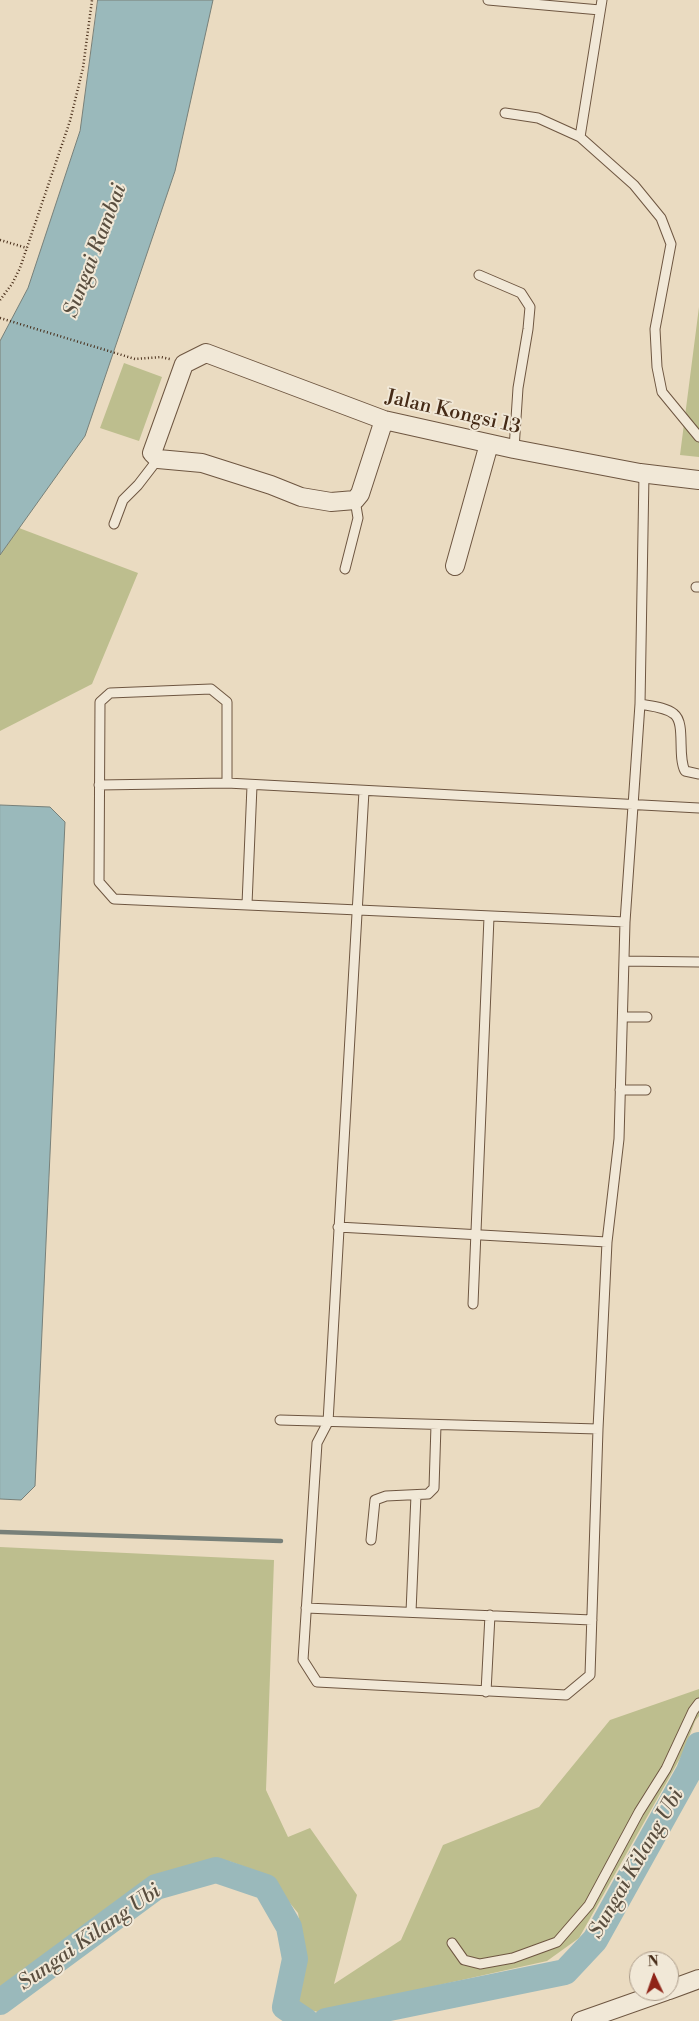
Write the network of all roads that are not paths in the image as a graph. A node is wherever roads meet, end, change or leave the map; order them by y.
1 (488, 0) edge
2 (602, 0) edge
3 (600, 10) junction
4 (505, 113) dead end
5 (580, 138) junction
6 (479, 275) dead end
7 (384, 420) junction
8 (699, 437) edge
9 (489, 444) junction
10 (514, 450) junction
11 (158, 459) junction
12 (644, 474) junction
13 (699, 480) edge
14 (355, 500) junction
15 (114, 524) dead end
16 (455, 566) dead end
17 (345, 569) dead end
18 (640, 704) junction
19 (699, 774) edge
20 (227, 783) junction
21 (99, 785) junction
22 (252, 786) junction
23 (364, 791) junction
24 (634, 804) junction
25 (699, 808) edge
26 (247, 904) junction
27 (356, 911) junction
28 (489, 917) junction
29 (625, 922) junction
30 (624, 961) junction
31 (699, 962) edge
32 (623, 1017) junction
33 (647, 1017) dead end
34 (620, 1090) junction
35 (646, 1090) dead end
36 (338, 1227) junction
37 (475, 1235) junction
38 (608, 1242) junction
39 (473, 1304) dead end
40 (280, 1420) dead end
41 (328, 1422) junction
42 (436, 1425) junction
43 (598, 1428) junction
44 (416, 1495) junction
45 (372, 1540) dead end
46 (306, 1608) junction
47 (411, 1612) junction
48 (490, 1615) junction
49 (592, 1620) junction
50 (486, 1692) junction
51 (699, 1703) edge
52 (452, 1943) dead end
53 (699, 1979) edge
54 (679, 1986) edge
55 (636, 2001) edge
56 (581, 2021) edge

1 - 3 lane
2 - 3 lane
3 - 5 lane
4 - 5 lane
5 - 8 lane
6 - 10 lane
7 - 9 street, Jalan Kongsi 13
7 - 11 street, Jalan Kongsi 13
7 - 14 street
9 - 10 street, Jalan Kongsi 13
9 - 16 street
10 - 12 street, Jalan Kongsi 13
11 - 14 street
11 - 15 lane
12 - 13 street, Jalan Kongsi 13
12 - 18 lane
14 - 17 lane
18 - 19 lane
18 - 24 lane
20 - 21 lane
20 - 21 lane
20 - 22 lane
21 - 26 lane
22 - 23 lane
22 - 26 lane
23 - 24 lane
23 - 27 lane
24 - 25 lane
24 - 29 lane
26 - 27 lane
27 - 28 lane
27 - 36 lane
28 - 29 lane
28 - 37 lane
29 - 30 lane
30 - 31 lane
30 - 32 lane
32 - 33 lane
32 - 34 lane
34 - 35 lane
34 - 38 lane
36 - 37 lane
36 - 41 lane
37 - 38 lane
37 - 39 lane
38 - 43 lane
40 - 41 lane
41 - 42 lane
41 - 46 lane
42 - 43 lane
42 - 44 lane
43 - 49 lane
44 - 45 lane
44 - 47 lane
46 - 47 lane
46 - 50 lane
47 - 48 lane
48 - 49 lane
48 - 50 lane
49 - 50 lane
51 - 52 lane
53 - 54 street
55 - 56 street

